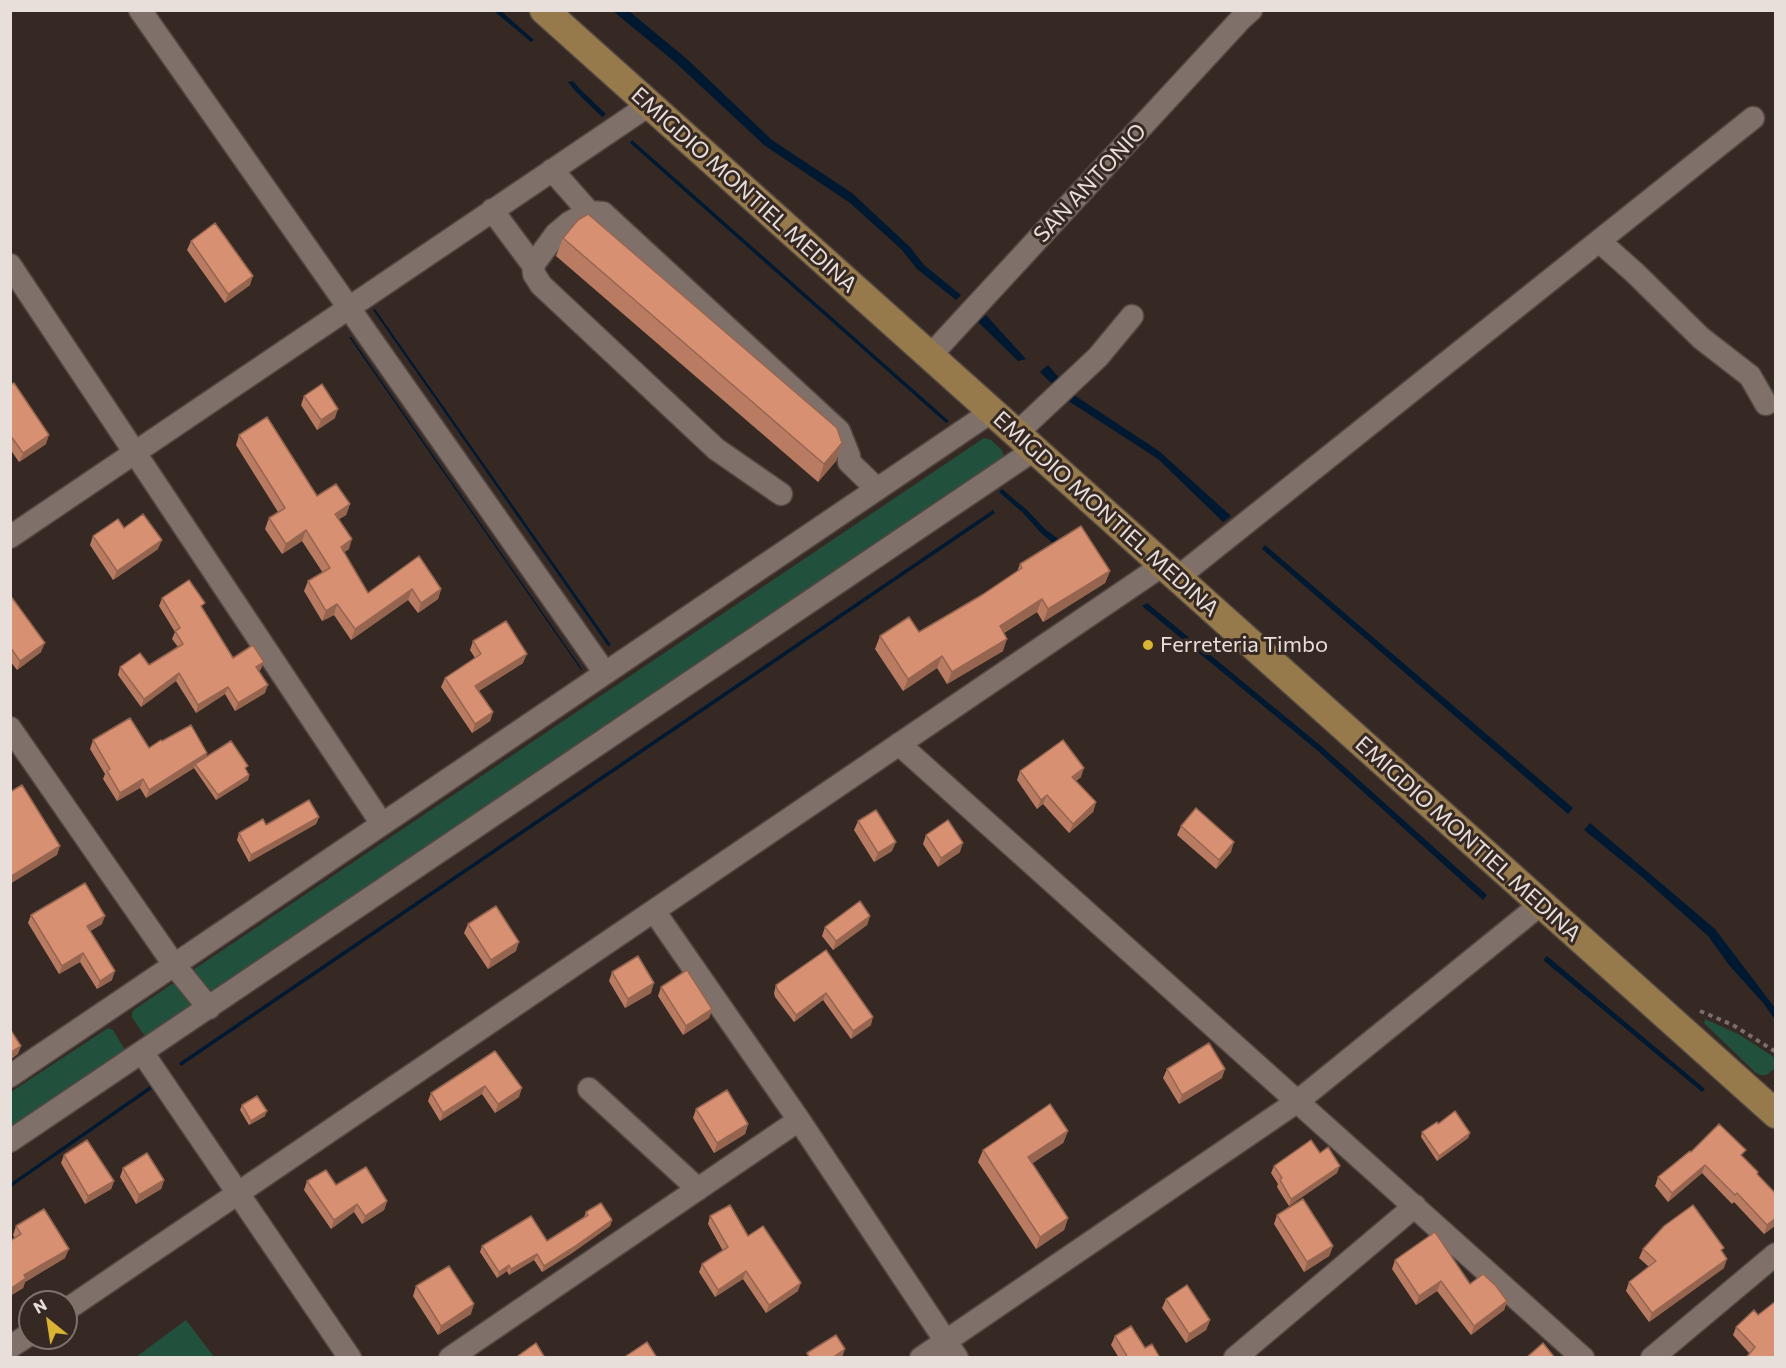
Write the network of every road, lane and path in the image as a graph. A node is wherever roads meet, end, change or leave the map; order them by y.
1 (140, 10) edge
2 (544, 10) edge
3 (1251, 10) edge
4 (649, 105) junction
5 (1753, 118) dead end
6 (552, 170) junction
7 (492, 210) junction
8 (589, 212) junction
9 (1599, 241) junction
10 (10, 265) edge
11 (533, 265) junction
12 (349, 308) junction
13 (1132, 316) dead end
14 (929, 357) junction
15 (1766, 404) dead end
16 (991, 412) junction
17 (1025, 442) junction
18 (135, 452) junction
19 (877, 489) junction
20 (781, 494) dead end
21 (10, 537) edge
22 (1170, 571) junction
23 (605, 673) junction
24 (10, 728) edge
25 (899, 744) junction
26 (382, 824) junction
27 (1540, 904) junction
28 (654, 910) junction
29 (175, 966) junction
30 (208, 1008) junction
31 (1692, 1008) dead end
32 (1776, 1052) edge
33 (142, 1053) junction
34 (10, 1076) edge
35 (589, 1089) dead end
36 (1298, 1101) junction
37 (1770, 1101) edge
38 (799, 1120) junction
39 (10, 1142) edge
40 (698, 1189) junction
41 (238, 1193) junction
42 (1415, 1206) junction
43 (1776, 1254) edge
44 (78, 1302) edge
45 (951, 1349) edge
46 (350, 1358) edge
47 (450, 1358) edge
48 (921, 1358) edge
49 (1234, 1358) edge
50 (1583, 1358) edge
51 (1652, 1358) edge

1 - 12 street
2 - 4 main road, EMIGDIO MONTIEL MEDINA
3 - 14 street, SAN ANTONIO
4 - 6 street
4 - 14 main road, EMIGDIO MONTIEL MEDINA
5 - 9 street
6 - 7 street
6 - 8 street
7 - 11 street
7 - 12 street
8 - 11 street
8 - 19 street
9 - 15 street
9 - 22 street
10 - 18 street
11 - 20 street
12 - 18 street
12 - 23 street
13 - 17 street
14 - 16 main road, EMIGDIO MONTIEL MEDINA
16 - 17 main road, EMIGDIO MONTIEL MEDINA
16 - 19 street
17 - 22 main road, EMIGDIO MONTIEL MEDINA
17 - 30 street
18 - 21 street
18 - 26 street
19 - 23 street
22 - 25 street
22 - 27 main road, EMIGDIO MONTIEL MEDINA
23 - 26 street
24 - 29 street
25 - 28 street
25 - 36 street
26 - 29 street
27 - 36 street
27 - 37 main road, EMIGDIO MONTIEL MEDINA
28 - 38 street
28 - 41 street
29 - 30 street
29 - 34 street
30 - 33 street
31 - 32 path
33 - 39 street
33 - 41 street
35 - 40 street
36 - 42 street
36 - 45 street
38 - 40 street
38 - 45 street
40 - 47 street
41 - 44 street
41 - 46 street
42 - 49 street
42 - 50 street
43 - 51 street
45 - 48 street

